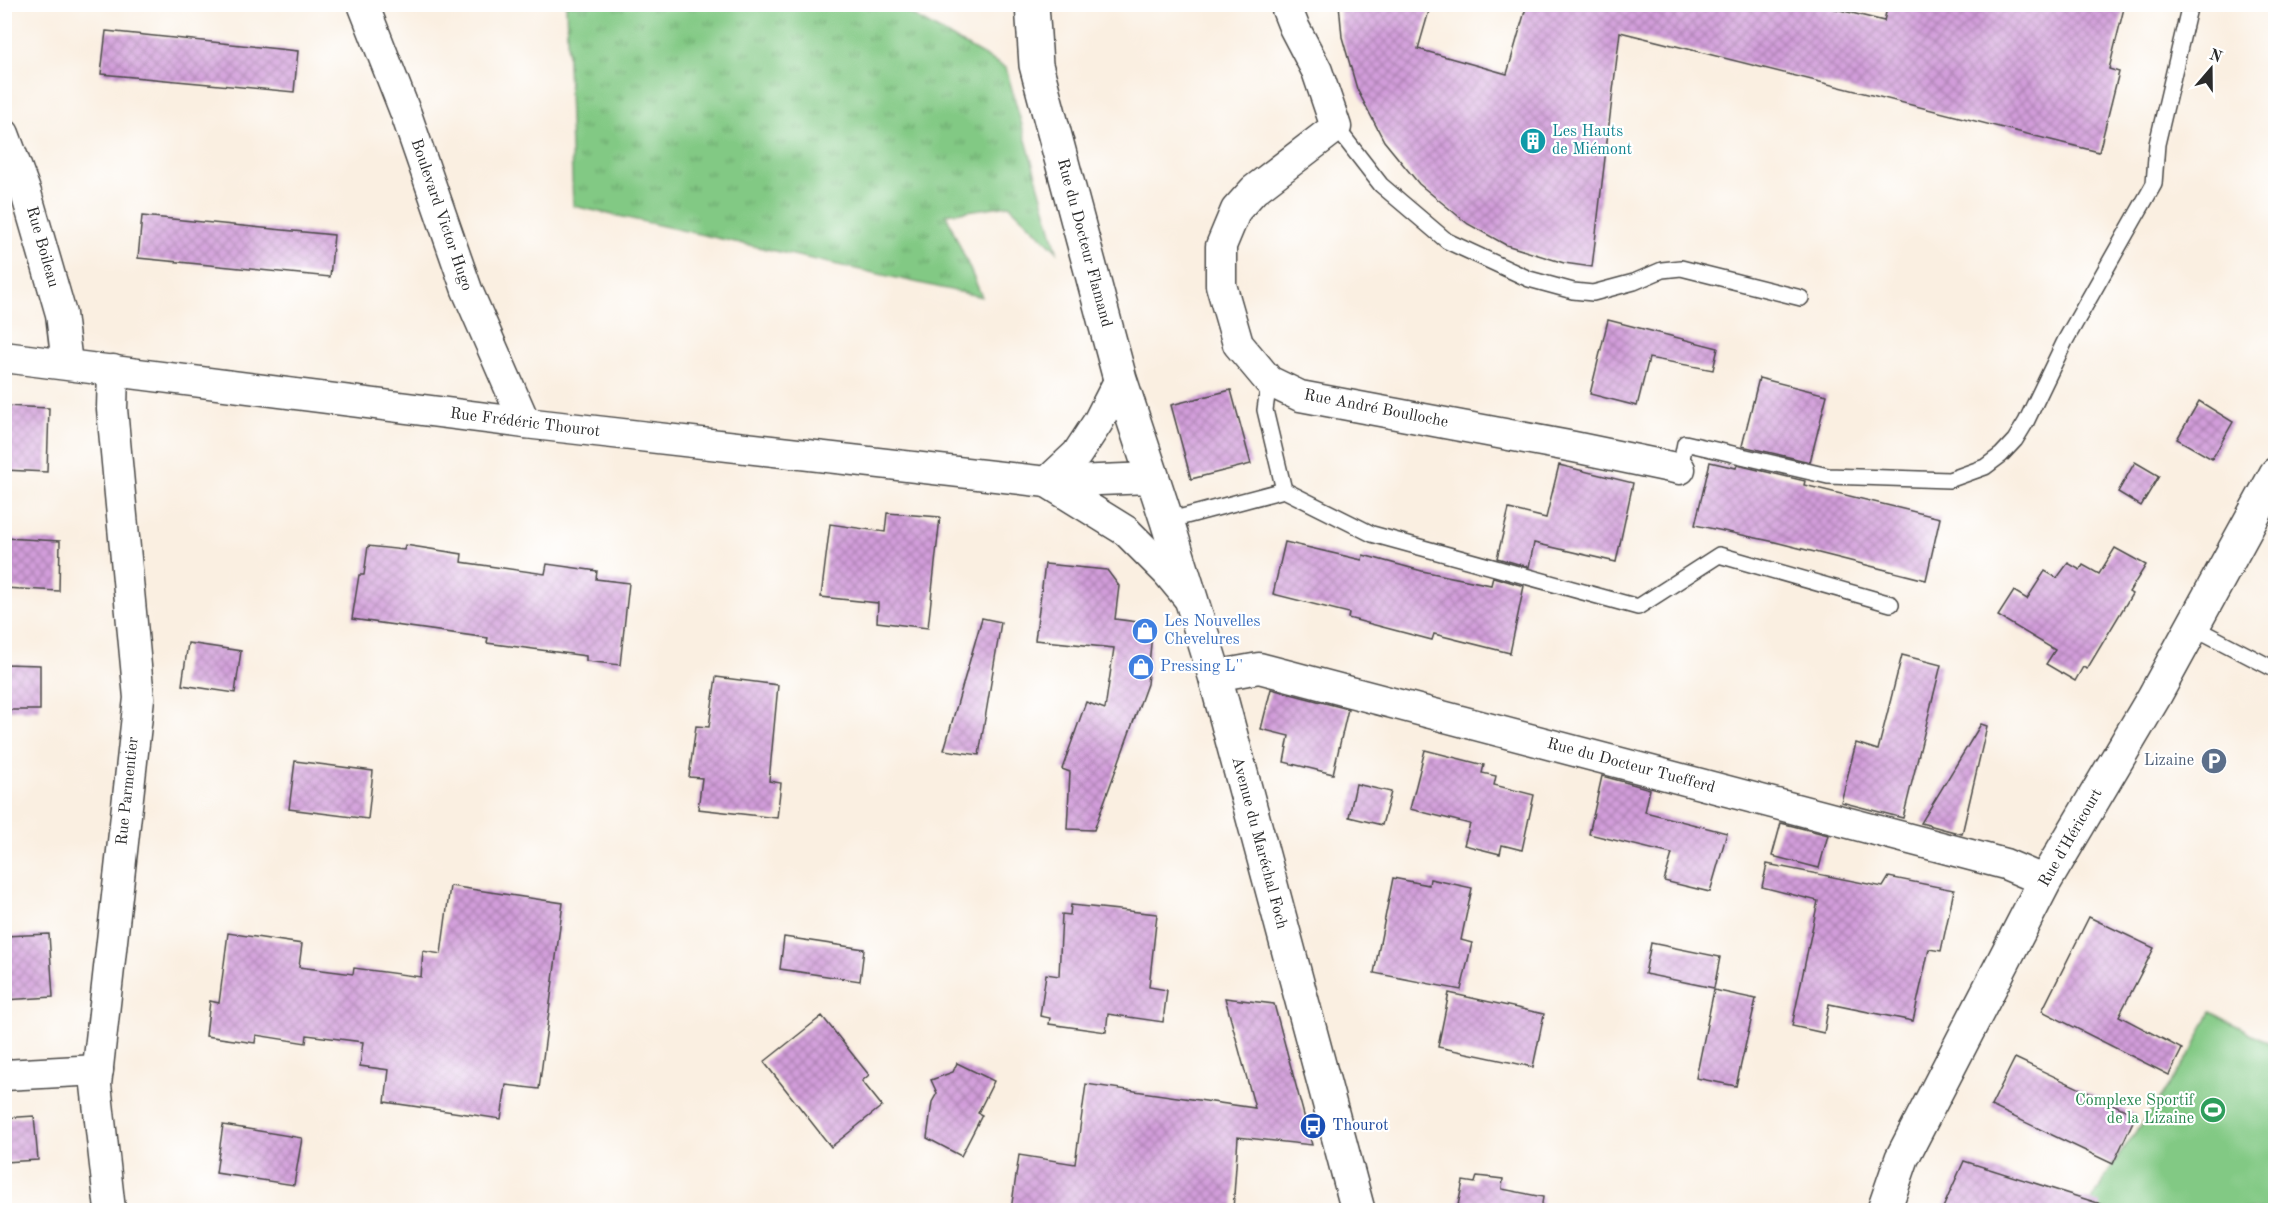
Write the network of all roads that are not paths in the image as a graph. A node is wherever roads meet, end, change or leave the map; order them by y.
1 (363, 4) edge
2 (1032, 4) edge
3 (1285, 4) edge
4 (2190, 4) edge
5 (1336, 127) junction
6 (4, 134) edge
7 (1801, 298) dead end
8 (4, 357) edge
9 (67, 364) junction
10 (113, 370) junction
11 (1120, 379) junction
12 (1269, 381) junction
13 (525, 423) junction
14 (1680, 469) joint
15 (2276, 474) edge
16 (1151, 478) junction
17 (1047, 482) junction
18 (1284, 490) junction
19 (1167, 521) junction
20 (1192, 602) junction
21 (1891, 604) dead end
22 (2193, 627) junction
23 (2276, 670) edge
24 (1215, 676) junction
25 (2045, 881) junction
26 (98, 1070) junction
27 (4, 1075) edge
28 (110, 1210) edge
29 (1358, 1210) edge
30 (1884, 1210) edge

1 - 13 street, Boulevard Victor Hugo
2 - 11 street, Rue du Docteur Flamand
3 - 5 street
4 - 14 lane
5 - 7 lane
5 - 12 street, Rue André Boulloche
6 - 9 street, Rue Boileau
8 - 9 street, Rue Frédéric Thourot
9 - 10 street, Rue Frédéric Thourot
10 - 13 street, Rue Frédéric Thourot
10 - 26 street, Rue Parmentier
11 - 16 street, Rue du Docteur Flamand
11 - 17 street
12 - 14 street, Rue André Boulloche
12 - 18 lane
13 - 17 street, Rue Frédéric Thourot
15 - 22 street, Rue d'Héricourt
16 - 17 street, Rue Frédéric Thourot
16 - 19 street, Avenue du Maréchal Foch
17 - 20 street, Rue Frédéric Thourot
18 - 19 lane
18 - 21 lane
19 - 20 street, Avenue du Maréchal Foch
20 - 24 street, Avenue du Maréchal Foch
22 - 23 lane
22 - 25 street, Rue d'Héricourt
24 - 25 street, Rue du Docteur Tuefferd
24 - 29 street, Avenue du Maréchal Foch
25 - 30 street, Rue d'Héricourt
26 - 27 street
26 - 28 street, Rue Parmentier

